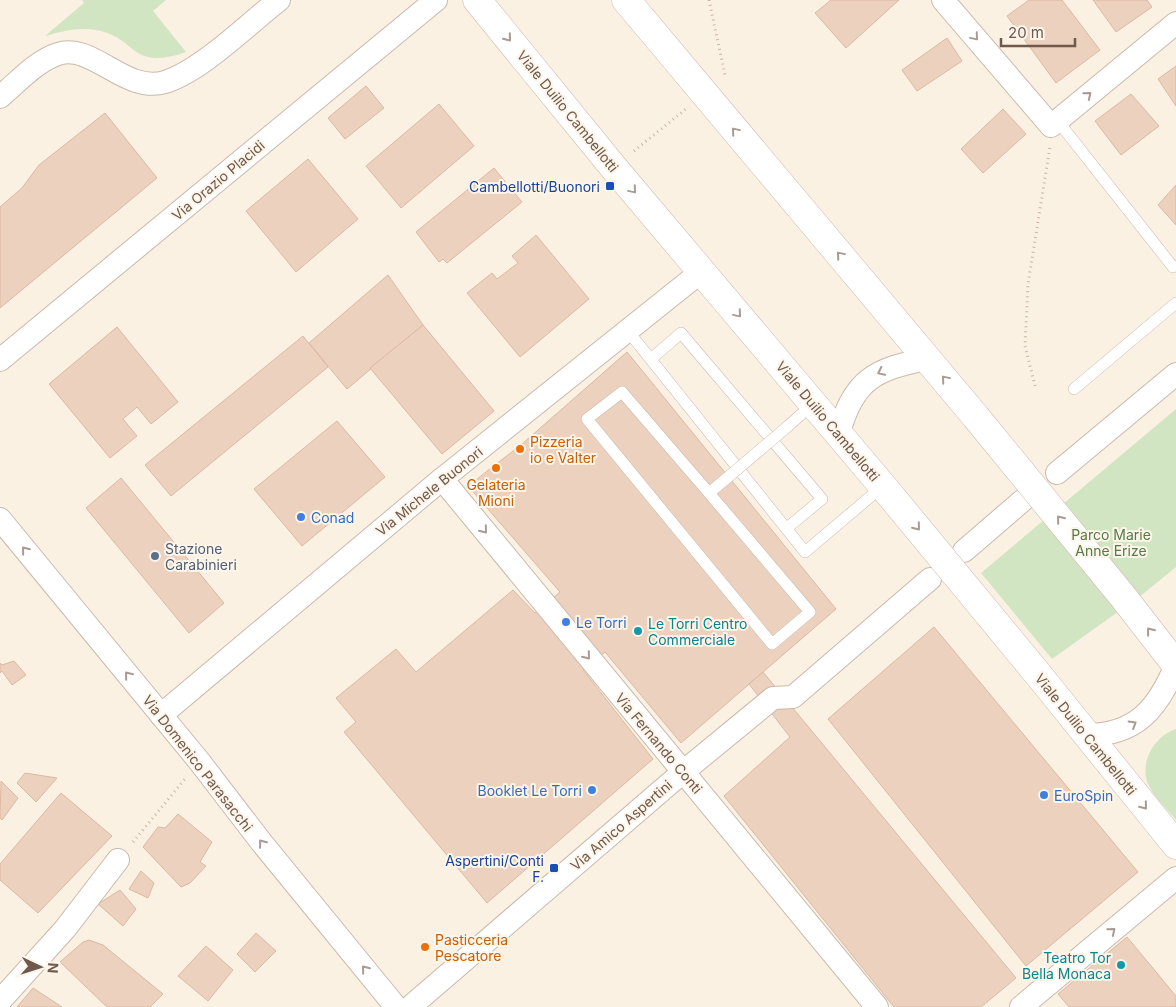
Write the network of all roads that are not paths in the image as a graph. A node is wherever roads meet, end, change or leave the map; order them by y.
1 (279, 0) edge
2 (436, 0) edge
3 (477, 0) edge
4 (626, 0) edge
5 (944, 0) edge
6 (1176, 23) edge
7 (0, 97) edge
8 (1054, 123) junction
9 (1173, 266) dead end
10 (702, 271) junction
11 (1176, 303) edge
12 (628, 330) junction
13 (651, 359) junction
14 (928, 359) junction
15 (0, 360) edge
16 (1176, 374) edge
17 (1074, 389) dead end
18 (814, 404) junction
19 (839, 433) junction
20 (1056, 473) dead end
21 (442, 479) junction
22 (884, 488) junction
23 (710, 493) junction
24 (1022, 501) dead end
25 (0, 519) edge
26 (787, 528) junction
27 (964, 551) dead end
28 (930, 579) dead end
29 (1176, 665) edge
30 (161, 715) junction
31 (1086, 735) junction
32 (683, 772) junction
33 (1176, 845) edge
34 (118, 860) road end
35 (1176, 878) edge
36 (0, 1001) edge
37 (396, 1007) edge
38 (410, 1007) edge
39 (877, 1007) edge
40 (1021, 1007) edge

1 - 7 street
2 - 15 street, Via Orazio Placidi
3 -> 10 main road, Viale Duilio Cambellotti
14 -> 4 main road
5 -> 8 street
8 -> 6 street
8 - 9 lane
10 - 12 street, Via Michele Buonori
10 -> 18 main road, Viale Duilio Cambellotti
11 - 17 lane
12 - 13 lane
12 - 21 street, Via Michele Buonori
13 - 26 lane
13 - 26 lane
14 -> 19 street
29 -> 14 main road, bridge
16 - 20 street
18 - 19 main road, Viale Duilio Cambellotti
18 - 23 lane, bridge
19 - 22 main road, Viale Duilio Cambellotti
21 - 30 street, Via Michele Buonori
21 -> 32 street, Via Fernando Conti
22 - 26 lane
22 -> 31 main road, Viale Duilio Cambellotti, bridge
23 - 23 lane
24 - 27 street
30 -> 25 street, Via Domenico Parasacchi
28 - 32 street, Via Amico Aspertini
31 -> 29 street
37 -> 30 street, Via Domenico Parasacchi
31 -> 33 main road, Viale Duilio Cambellotti
32 - 38 street, Via Amico Aspertini
32 - 39 street, Via Fernando Conti
34 - 36 street
40 -> 35 street

